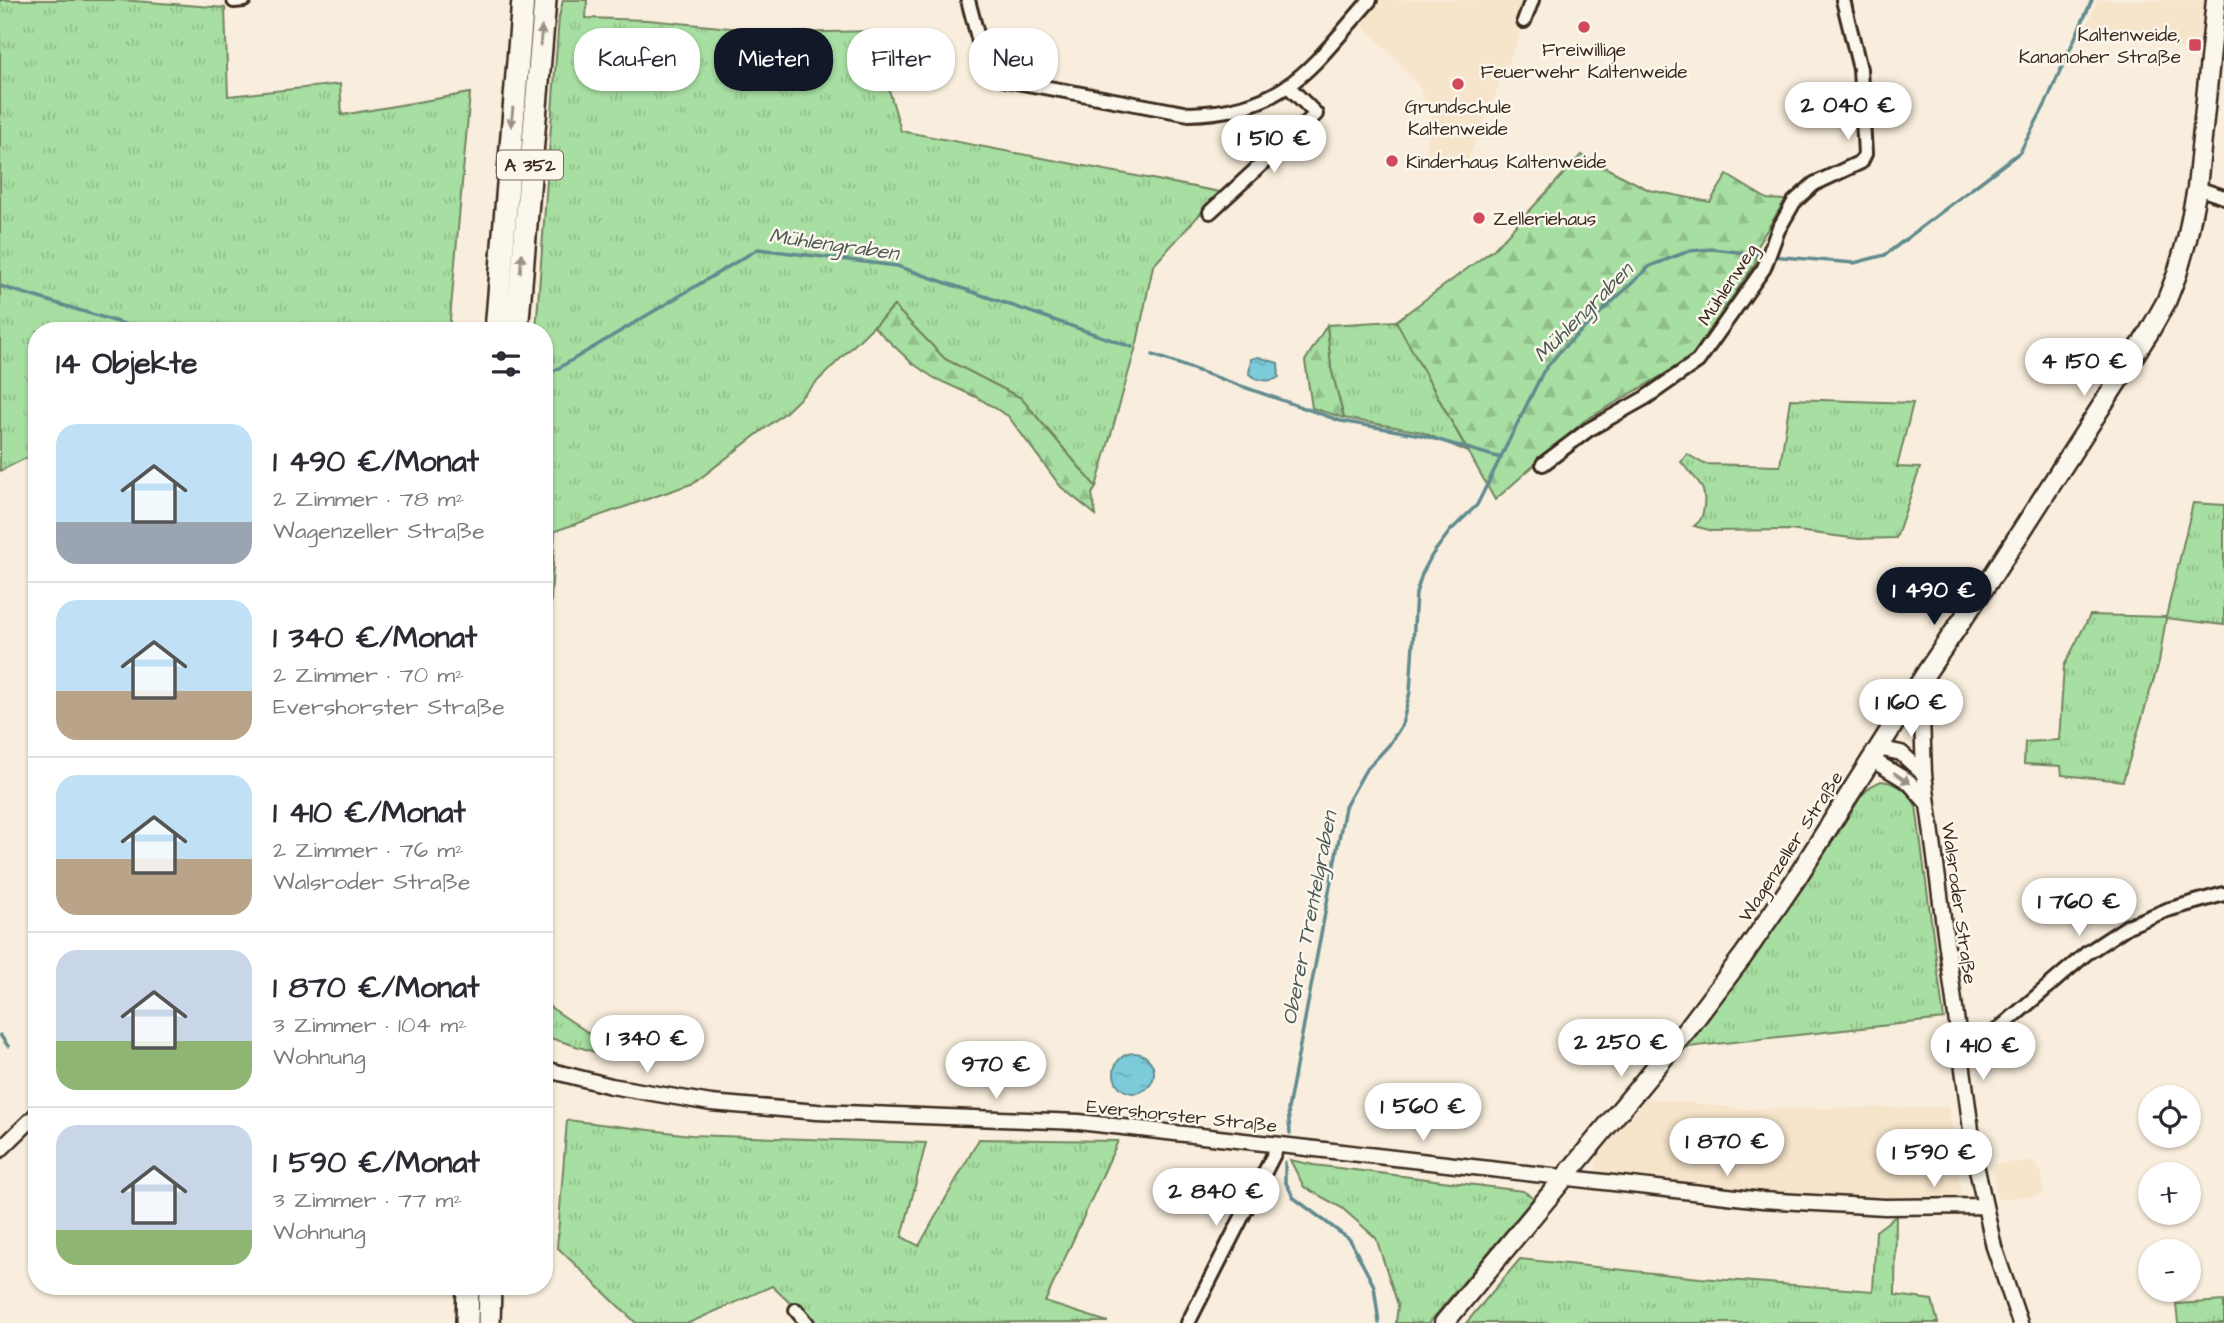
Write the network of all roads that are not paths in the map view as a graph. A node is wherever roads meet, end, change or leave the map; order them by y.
1 (523, 0) edge
2 (545, 0) edge
3 (968, 0) edge
4 (1370, 0) edge
5 (1532, 0) edge
6 (1843, 0) edge
7 (2216, 0) edge
8 (1524, 21) dead end
9 (1289, 87) junction
10 (2197, 188) junction
11 (2224, 197) edge
12 (1210, 212) dead end
13 (497, 322) edge
14 (518, 322) edge
15 (1544, 464) dead end
16 (1928, 670) junction
17 (1874, 754) junction
18 (1924, 774) junction
19 (1927, 803) junction
20 (2224, 894) edge
21 (1959, 1045) junction
22 (553, 1071) edge
23 (28, 1123) edge
24 (1277, 1144) junction
25 (0, 1150) edge
26 (1565, 1178) junction
27 (1983, 1206) junction
28 (468, 1295) edge
29 (490, 1295) edge
30 (796, 1310) dead end
31 (467, 1323) edge
32 (489, 1323) edge
33 (807, 1323) edge
34 (1188, 1323) edge
35 (1444, 1323) edge
36 (2020, 1323) edge

1 -> 13 highway, A 352
14 -> 2 highway, A 352
3 - 9 street
4 - 9 street
5 - 8 street
6 - 15 street, Mühlenweg
7 - 10 main road, Wagenzeller Straße
9 - 12 street
10 - 11 street
10 - 16 main road, Wagenzeller Straße
16 - 17 main road, Wagenzeller Straße
16 - 18 street, Walsroder Straße
17 - 18 street
17 -> 19 street
17 - 26 main road, Wagenzeller Straße
18 - 19 street, Walsroder Straße
19 - 21 street, Walsroder Straße
20 - 21 street
21 - 27 street, Walsroder Straße
22 - 24 street, Evershorster Straße
23 - 25 street
24 - 26 street, Evershorster Straße
24 - 34 street
26 - 27 street, Evershorster Straße
26 - 35 main road, Wagenzeller Straße
27 - 36 street, Walsroder Straße
28 - 31 highway
29 - 32 highway
30 - 33 street

